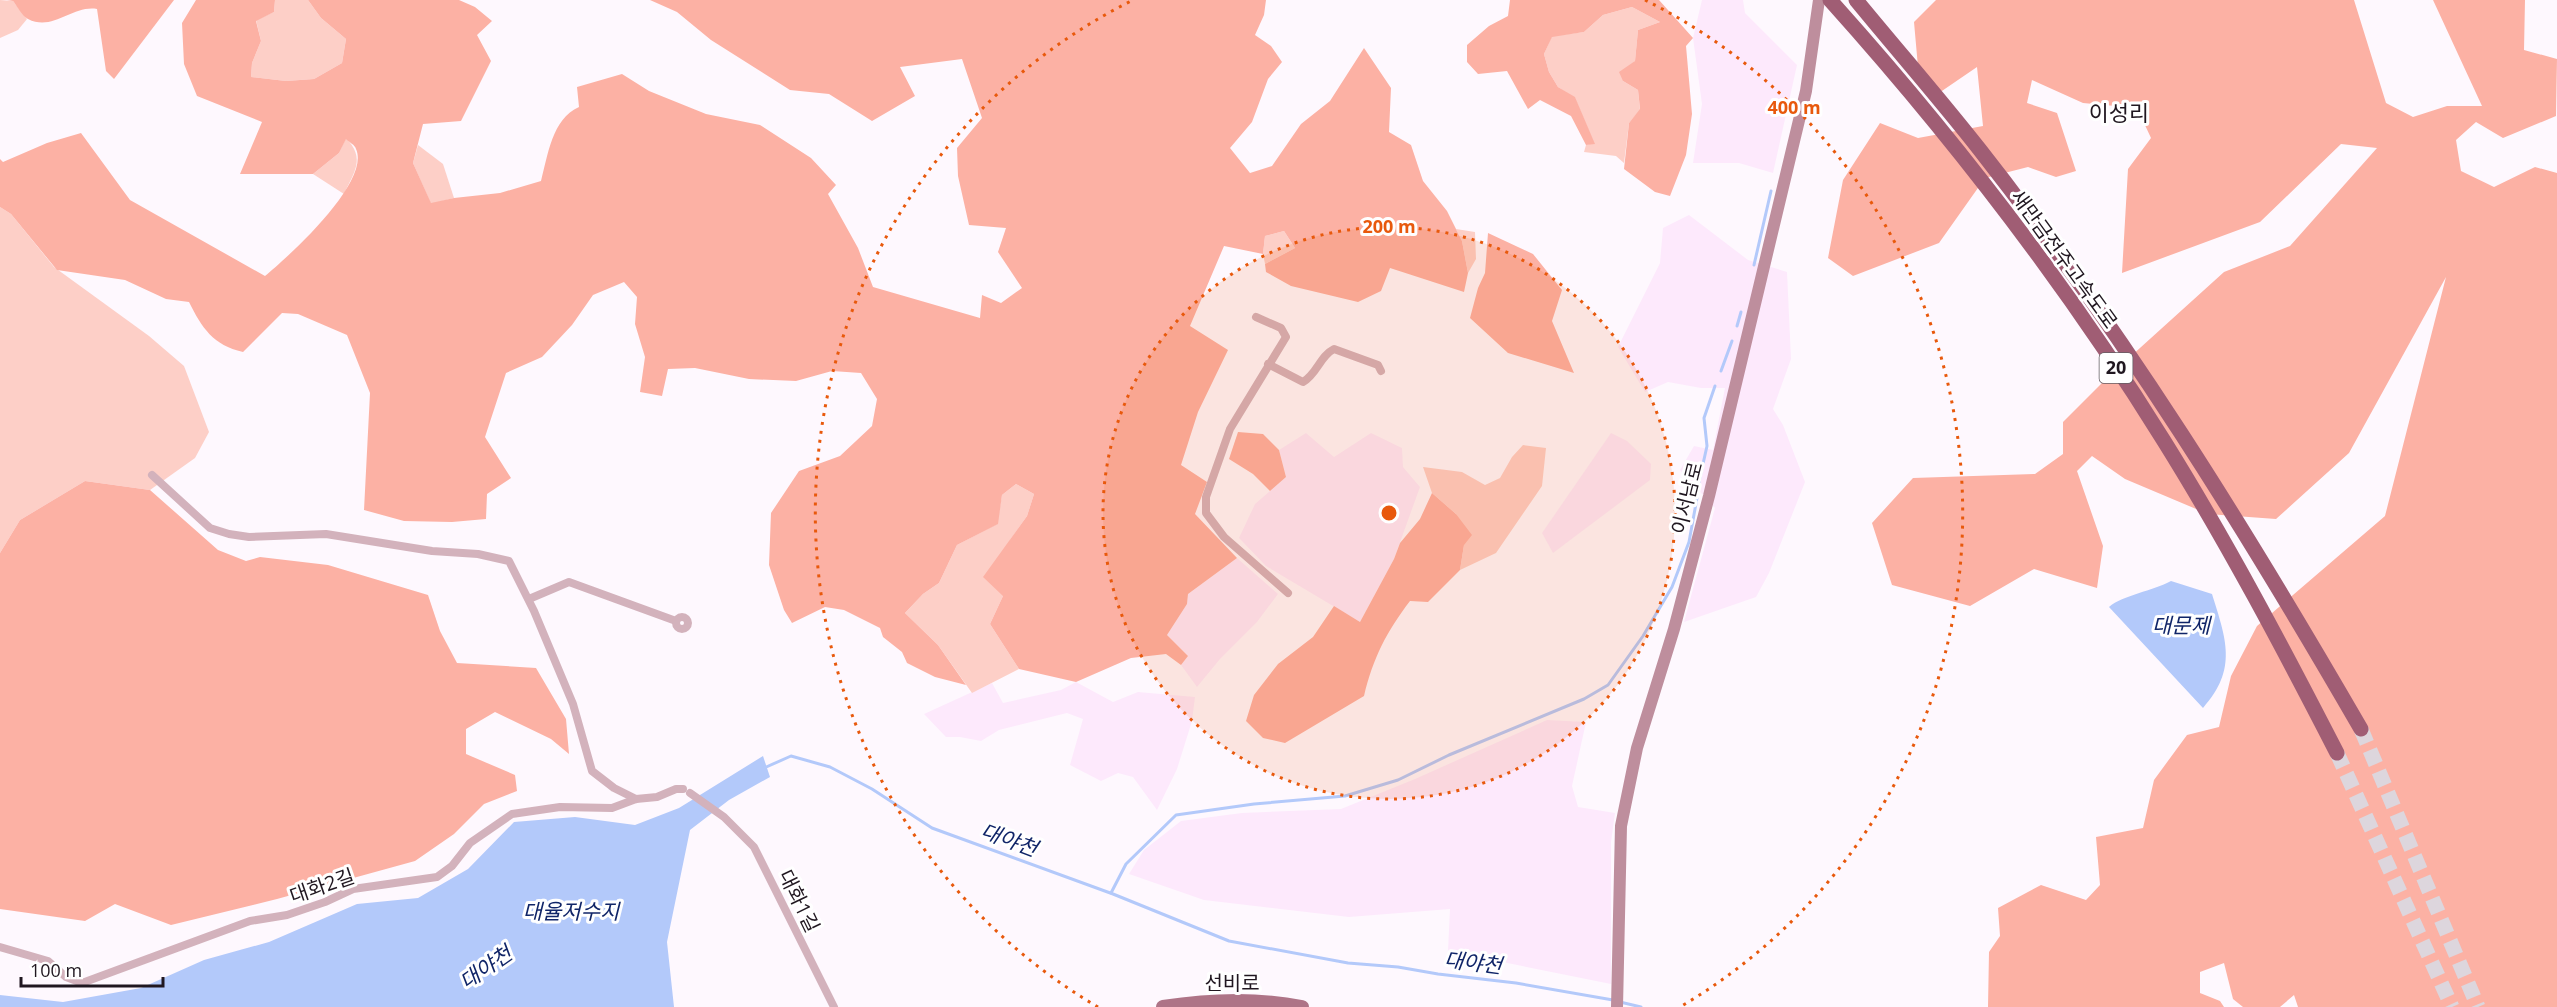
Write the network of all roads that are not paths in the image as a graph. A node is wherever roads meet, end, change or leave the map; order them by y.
1 (1819, 0) edge
2 (1830, 0) edge
3 (1856, 0) edge
4 (1256, 316) dead end
5 (1268, 364) junction
6 (1381, 371) dead end
7 (152, 475) dead end
8 (1288, 593) dead end
9 (529, 599) junction
10 (676, 621) dead end
11 (2361, 729) tunnel mouth
12 (2337, 753) tunnel mouth
13 (687, 791) joint
14 (636, 799) junction
15 (0, 946) edge
16 (834, 1007) edge
17 (1163, 1007) edge
18 (1302, 1007) edge
19 (1617, 1007) edge

1 - 19 main road, 이서남로
2 - 12 highway, 새만금전주고속도로 / 20
3 - 11 highway, 새만금전주고속도로 / 20
4 - 5 street
5 - 6 street
5 - 8 street
7 - 9 street
9 - 10 street
9 - 14 street
13 - 14 street, 대화2길
13 - 16 street, 대화1길
14 - 15 street, 대화2길
17 - 18 main road, 선비로

